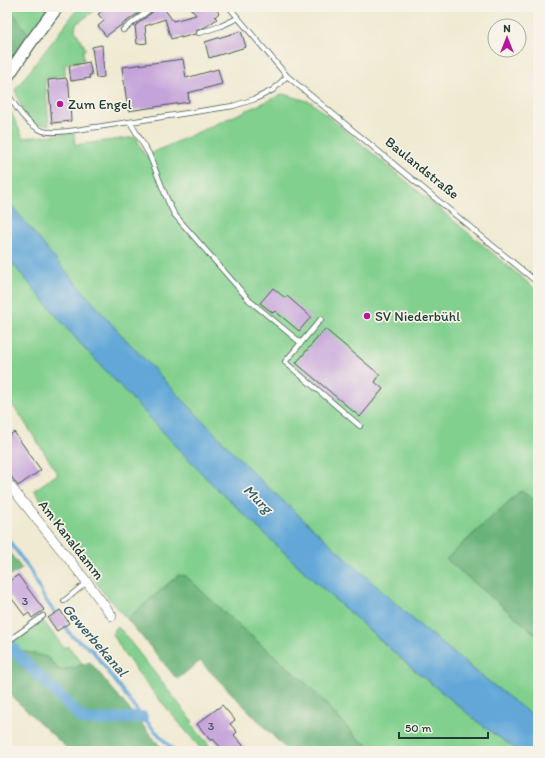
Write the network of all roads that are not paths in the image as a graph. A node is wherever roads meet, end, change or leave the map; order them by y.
1 (57, 7) edge
2 (153, 7) edge
3 (229, 7) edge
4 (238, 18) junction
5 (123, 30) dead end
6 (199, 33) dead end
7 (287, 76) junction
8 (7, 77) edge
9 (8, 94) edge
10 (130, 122) junction
11 (538, 283) edge
12 (321, 319) dead end
13 (301, 343) junction
14 (360, 426) dead end
15 (7, 482) edge
16 (87, 582) junction
17 (64, 601) dead end
18 (43, 616) dead end
19 (112, 616) dead end
20 (7, 642) edge

1 - 8 street
2 - 5 lane
3 - 4 lane, Baulandstraße
4 - 6 lane
4 - 7 lane, Baulandstraße
7 - 10 lane
7 - 11 lane, Baulandstraße
9 - 10 lane
10 - 13 lane
12 - 13 lane
13 - 14 lane
15 - 16 street, Am Kanaldamm
16 - 17 lane
16 - 19 street, Am Kanaldamm
18 - 20 lane

